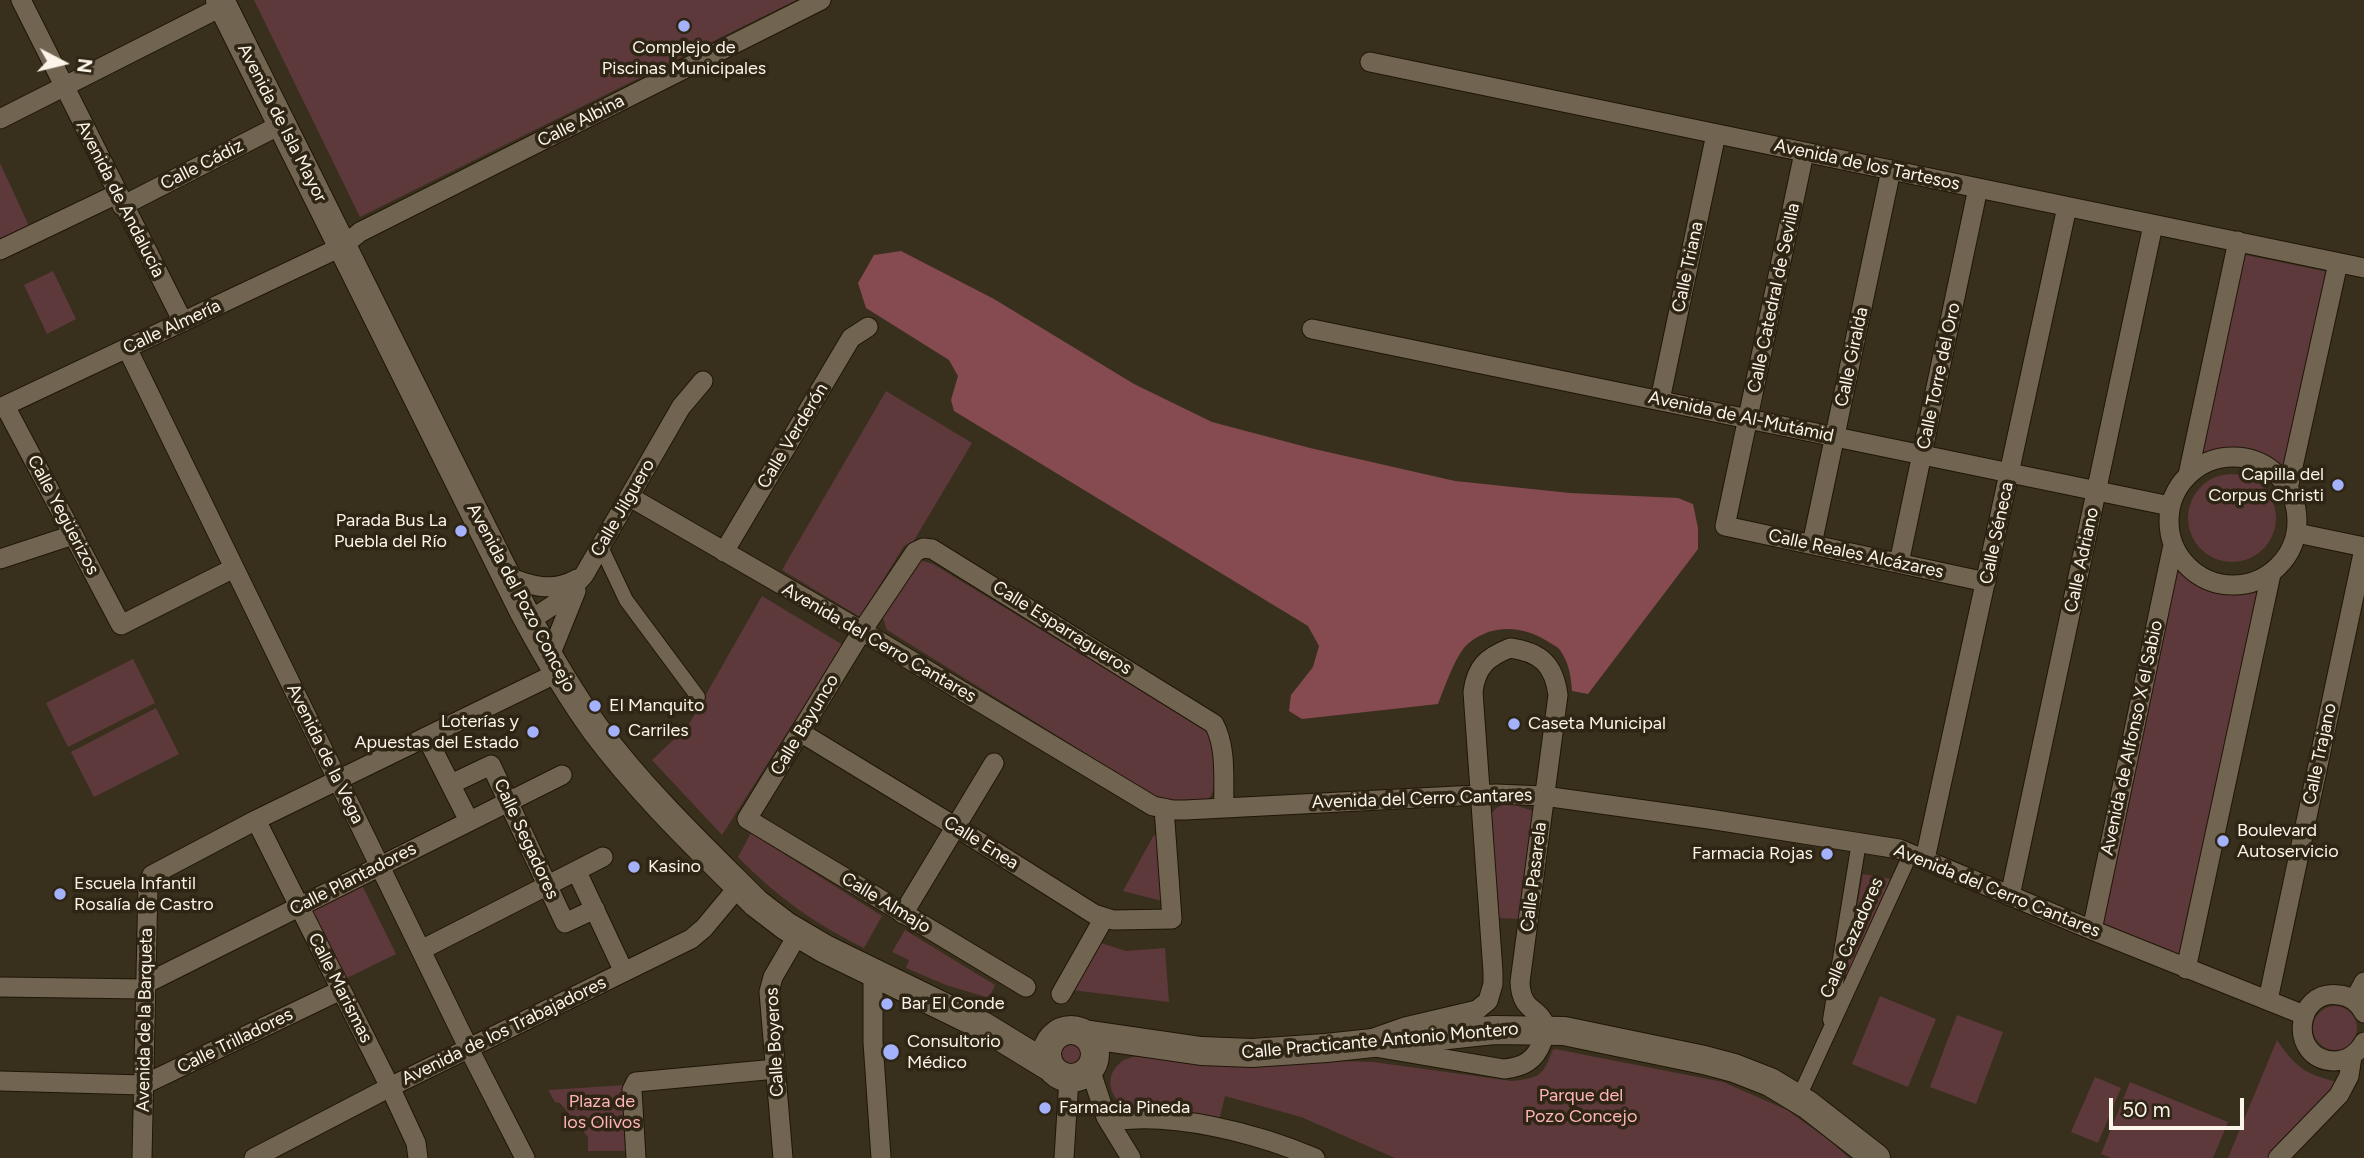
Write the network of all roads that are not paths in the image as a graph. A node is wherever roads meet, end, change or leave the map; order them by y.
1 (21, 0) edge
2 (821, 0) edge
3 (222, 3) edge
4 (1370, 62) dead end
5 (64, 88) junction
6 (0, 119) edge
7 (282, 124) junction
8 (1716, 134) junction
9 (1804, 153) junction
10 (1891, 170) junction
11 (1979, 188) junction
12 (119, 200) junction
13 (2067, 207) junction
14 (2153, 225) junction
15 (2238, 241) junction
16 (343, 246) junction
17 (0, 250) edge
18 (2337, 263) junction
19 (2364, 268) edge
20 (183, 322) junction
21 (868, 327) dead end
22 (1312, 329) dead end
23 (127, 348) junction
24 (703, 381) dead end
25 (1660, 400) junction
26 (3, 407) edge
27 (1749, 419) junction
28 (1835, 437) junction
29 (1922, 454) junction
30 (2010, 473) junction
31 (2188, 475) junction
32 (2288, 489) junction
33 (2097, 492) junction
34 (630, 497) junction
35 (2170, 506) junction
36 (1725, 526) joint
37 (2297, 533) junction
38 (73, 535) junction
39 (1812, 544) junction
40 (2173, 545) junction
41 (601, 547) junction
42 (2364, 548) edge
43 (724, 552) junction
44 (0, 559) edge
45 (1899, 563) junction
46 (234, 568) junction
47 (2271, 574) junction
48 (584, 575) junction
49 (506, 576) junction
50 (1986, 582) junction
51 (529, 621) junction
52 (862, 631) junction
53 (553, 665) junction
54 (698, 697) dead end
55 (800, 732) junction
56 (427, 738) junction
57 (994, 763) dead end
58 (562, 775) dead end
59 (338, 780) junction
60 (451, 784) junction
61 (1480, 795) junction
62 (1544, 796) junction
63 (508, 802) junction
64 (1224, 807) junction
65 (1164, 808) junction
66 (747, 818) joint
67 (256, 820) junction
68 (469, 821) junction
69 (956, 827) junction
70 (1858, 842) junction
71 (1918, 856) junction
72 (603, 858) dead end
73 (380, 866) junction
74 (577, 872) junction
75 (547, 886) junction
76 (739, 886) junction
77 (2010, 896) junction
78 (299, 906) junction
79 (595, 909) junction
80 (903, 914) junction
81 (1104, 918) junction
82 (2092, 930) junction
83 (799, 934) junction
84 (421, 950) junction
85 (2186, 969) junction
86 (624, 972) junction
87 (873, 975) junction
88 (2364, 982) edge
89 (0, 987) edge
90 (145, 987) junction
91 (1026, 988) dead end
92 (341, 990) junction
93 (1061, 994) dead end
94 (2267, 1000) junction
95 (2359, 1007) edge
96 (2304, 1015) junction
97 (1538, 1020) junction
98 (983, 1026) junction
99 (1072, 1033) junction
100 (1827, 1039) junction
101 (1148, 1044) junction
102 (1357, 1044) junction
103 (468, 1049) junction
104 (2358, 1049) edge
105 (775, 1069) junction
106 (1076, 1069) junction
107 (0, 1081) edge
108 (142, 1085) junction
109 (390, 1087) junction
110 (1798, 1099) junction
111 (1107, 1120) junction
112 (142, 1158) edge
113 (254, 1158) edge
114 (418, 1158) edge
115 (525, 1158) edge
116 (636, 1158) edge
117 (783, 1158) edge
118 (881, 1158) edge
119 (1064, 1158) edge
120 (1130, 1158) edge
121 (1315, 1158) edge
122 (1876, 1158) edge
123 (2278, 1158) edge

1 - 5 street, Avenida de Andalucía
2 - 16 street, Calle Albina
3 - 5 street
3 - 7 main road, Avenida de Isla Mayor
4 - 8 street, Avenida de los Tartesos
5 - 6 street
5 - 12 street, Avenida de Andalucía
7 - 12 street, Calle Cádiz
7 - 16 main road, Avenida de Isla Mayor
8 - 9 street, Avenida de los Tartesos
8 - 25 street, Calle Triana
9 - 10 street, Avenida de los Tartesos
9 - 27 street, Calle Catedral de Sevilla
10 - 11 street, Avenida de los Tartesos
10 - 28 street, Calle Giralda
11 - 13 street, Avenida de los Tartesos
11 - 29 street, Calle Torre del Oro
12 - 17 street, Calle Cádiz
12 - 20 street, Avenida de Andalucía
13 - 14 street, Avenida de los Tartesos
13 - 30 street, Calle Séneca
14 - 15 street, Avenida de los Tartesos
14 - 33 street, Calle Adriano
15 - 18 street, Avenida de los Tartesos
15 - 31 street
16 - 20 street, Calle Almería
16 - 49 main road, Avenida del Pozo Concejo
18 - 19 street, Avenida de los Tartesos
18 - 32 street
20 - 23 street, Calle Almería
21 - 43 street, Calle Verderón
22 - 25 street, Avenida de Al-Mutámid
23 - 26 street, Calle Almería
23 - 46 street, Avenida de la Vega
24 - 34 street, Calle Jilguero
25 - 27 street, Avenida de Al-Mutámid
26 - 38 street, Calle Yegüerizos
27 - 28 street, Avenida de Al-Mutámid
27 - 36 street, Calle Catedral de Sevilla
28 - 29 street, Avenida de Al-Mutámid
28 - 39 street, Calle Giralda
29 - 30 street, Avenida de Al-Mutámid
29 - 45 street, Calle Torre del Oro
30 - 33 street, Avenida de Al-Mutámid
30 - 50 street, Calle Séneca
31 - 32 street
31 - 35 street
32 - 37 street
33 - 35 street, Avenida de Al-Mutámid
33 - 77 street, Calle Adriano
34 - 41 street, Calle Jilguero
34 - 43 street, Avenida del Cerro Cantares
35 - 40 street
36 - 39 street, Calle Reales Alcázares
37 - 42 street
37 - 47 street
38 - 44 street
38 - 46 street, Calle Yegüerizos
39 - 45 street, Calle Reales Alcázares
40 - 47 street
40 - 82 street, Avenida de Alfonso X el Sabio
41 - 48 street, Calle Jilguero
41 - 54 street
42 - 94 street, Calle Trajano
43 - 52 street, Avenida del Cerro Cantares
45 - 50 street, Calle Reales Alcázares
46 - 59 street, Avenida de la Vega
47 - 85 street
48 - 49 street
48 - 51 street, Calle Jilguero
48 - 53 street
49 - 51 main road, Avenida del Pozo Concejo
50 - 71 street, Calle Séneca
51 - 53 main road, Avenida del Pozo Concejo
52 - 55 street, Calle Bayunco
52 - 64 street, Calle Esparragueros
52 - 65 street, Avenida del Cerro Cantares
53 - 56 street, Avenida de la Barqueta
53 - 76 main road, Avenida del Pozo Concejo
55 - 66 street, Calle Bayunco
55 - 69 street, Calle Enea
56 - 59 street, Avenida de la Barqueta
56 - 60 street
57 - 69 street
58 - 63 street, Calle Plantadores
59 - 67 street, Avenida de la Barqueta
59 - 73 street, Avenida de la Vega
60 - 63 street, Calle Segadores
60 - 68 street
61 - 62 street, Avenida del Cerro Cantares
61 - 62 street, Calle Pasarela
61 - 64 street, Avenida del Cerro Cantares
61 - 102 street, Calle Pasarela
62 - 70 street, Avenida del Cerro Cantares
62 - 97 street, Calle Pasarela
63 - 68 street, Calle Plantadores
63 - 75 street, Calle Segadores
64 - 65 street, Avenida del Cerro Cantares
65 - 81 street
66 - 80 street, Calle Almajo
67 - 78 street, Calle Marismas
67 - 90 street, Avenida de la Barqueta
68 - 73 street, Calle Plantadores
69 - 80 street
69 - 81 street, Calle Enea
70 - 71 street, Avenida del Cerro Cantares
70 - 100 street, Calle Cazadores
71 - 77 street, Avenida del Cerro Cantares
71 - 100 street, Calle Cazadores
72 - 74 street
73 - 78 street, Calle Plantadores
73 - 84 street, Avenida de la Vega
74 - 75 street
74 - 79 street, Calle Segadores
75 - 79 street, Calle Segadores
75 - 84 street
76 - 83 main road, Avenida del Pozo Concejo
76 - 86 street, Avenida de los Trabajadores
77 - 82 street, Avenida del Cerro Cantares
78 - 90 street, Calle Plantadores
78 - 92 street, Calle Marismas
79 - 86 street, Calle Segadores
80 - 91 street, Calle Almajo
81 - 93 street
82 - 85 street, Avenida del Cerro Cantares
83 - 87 main road, Avenida del Pozo Concejo
83 - 105 street, Calle Boyeros
84 - 103 street, Avenida de la Vega
85 - 94 street, Avenida del Cerro Cantares
86 - 103 street, Avenida de los Trabajadores
87 - 98 main road, Avenida del Pozo Concejo
87 - 118 street
88 - 95 street
89 - 90 street, Calle Plantadores
90 - 108 street, Avenida de la Barqueta
92 - 108 street, Calle Trilladores
92 - 109 street, Calle Marismas
94 - 96 street, Avenida del Cerro Cantares
95 - 96 street
96 - 104 street
97 - 102 main road, Calle Practicante Antonio Montero
97 - 102 street
97 - 110 main road, Calle Practicante Antonio Montero
98 - 99 main road, Avenida del Pozo Concejo
98 - 106 main road, Avenida del Pozo Concejo
99 - 101 main road, Calle Practicante Antonio Montero
99 - 106 main road
99 - 106 main road
100 - 110 street, Calle Cazadores
101 - 102 main road, Calle Practicante Antonio Montero
101 - 106 main road, Calle Practicante Antonio Montero
103 - 109 street, Avenida de los Trabajadores
103 - 115 street, Avenida de la Vega
104 - 123 street
105 - 116 street
105 - 117 street, Calle Boyeros
106 - 111 street
106 - 119 street
107 - 108 street, Calle Trilladores
108 - 112 street, Avenida de la Barqueta
109 - 113 street, Avenida de los Trabajadores
109 - 114 street, Calle Marismas
110 - 122 main road, Calle Practicante Antonio Montero
111 - 120 street
111 - 121 street

